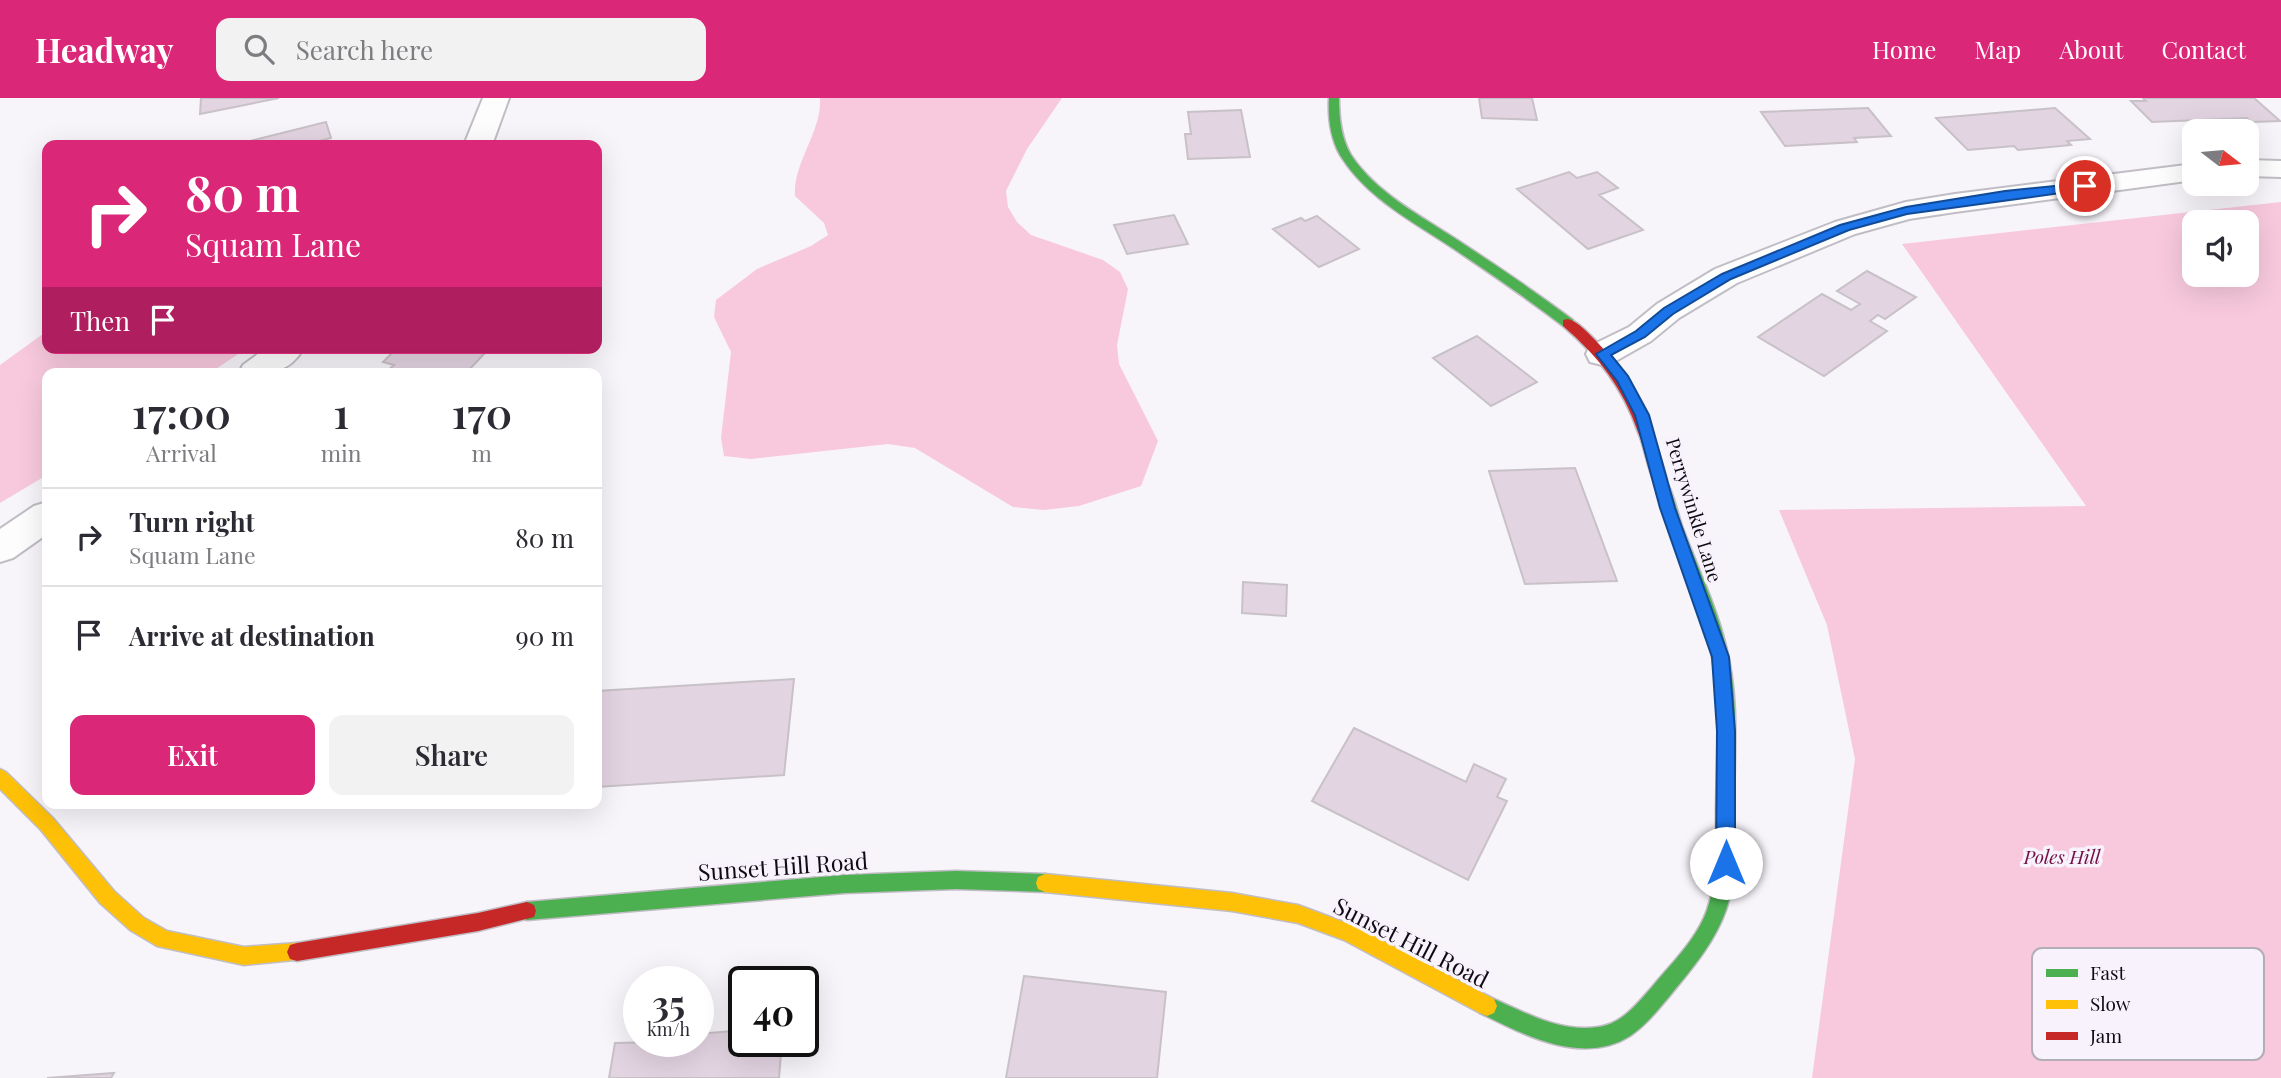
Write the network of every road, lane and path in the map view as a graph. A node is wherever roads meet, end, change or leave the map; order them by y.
1 (496, 98) edge
2 (1334, 98) edge
3 (480, 140) edge
4 (2259, 168) edge
5 (2281, 169) edge
6 (2182, 174) edge
7 (280, 354) edge
8 (1602, 354) junction
9 (262, 368) edge
10 (42, 519) edge
11 (0, 548) edge
12 (0, 777) edge
13 (1614, 1034) joint

1 - 3 street
2 - 8 street, Perrywinkle Lane
4 - 5 street
6 - 8 street
7 - 9 street
8 - 13 street, Perrywinkle Lane
10 - 11 street
12 - 13 street, Sunset Hill Road

